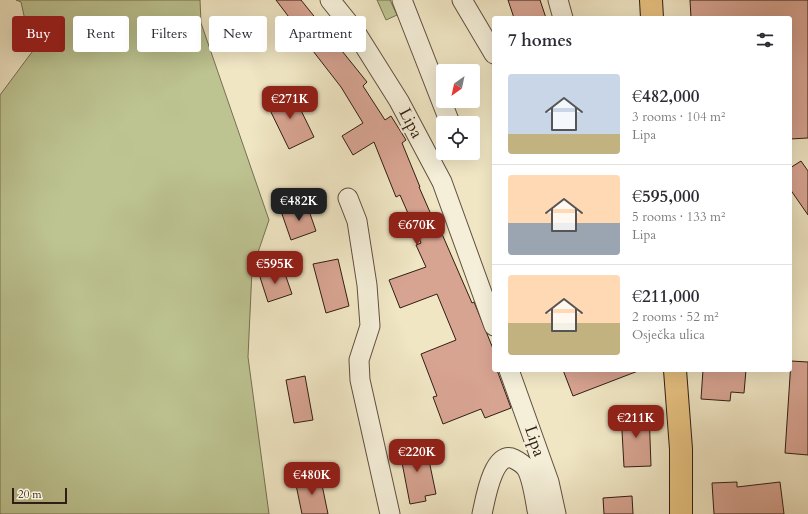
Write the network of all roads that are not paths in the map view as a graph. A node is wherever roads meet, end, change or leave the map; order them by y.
1 (330, 0) edge
2 (402, 0) edge
3 (462, 0) edge
4 (558, 0) edge
5 (651, 0) edge
6 (562, 16) edge
7 (652, 16) edge
8 (492, 51) edge
9 (447, 116) edge
10 (348, 198) dead end
11 (492, 320) edge
12 (511, 372) edge
13 (674, 372) edge
14 (390, 514) edge
15 (482, 514) edge
16 (540, 514) edge
17 (556, 514) edge
18 (681, 514) edge

1 - 11 street, Lipa
2 - 9 street
3 - 8 street
4 - 6 street
5 - 7 main road
10 - 14 street
12 - 17 street, Lipa
13 - 18 main road
15 - 16 street, Lipa

